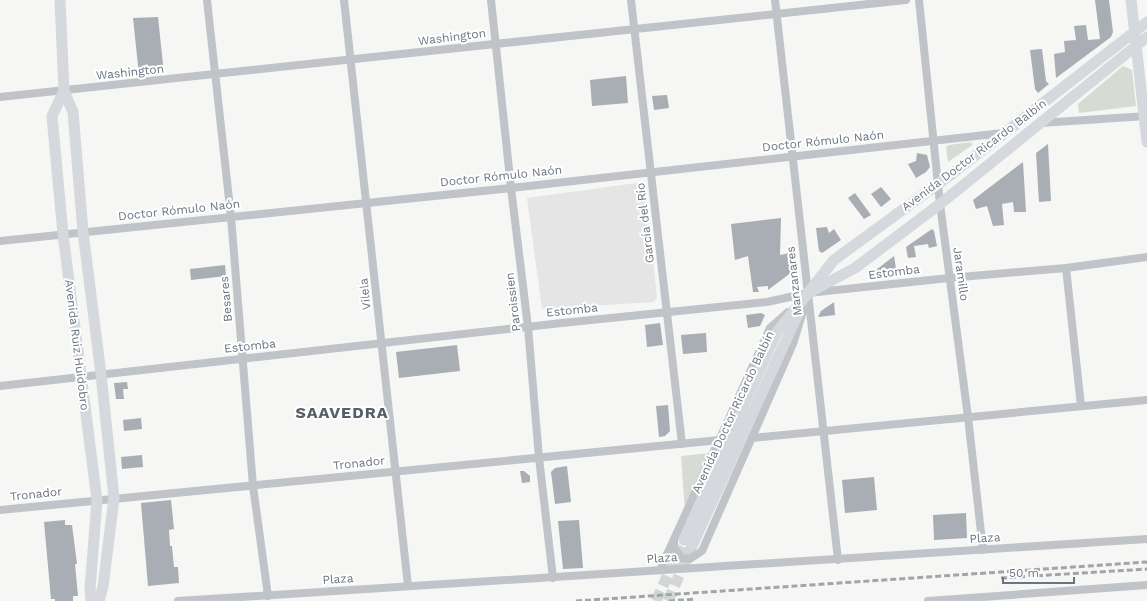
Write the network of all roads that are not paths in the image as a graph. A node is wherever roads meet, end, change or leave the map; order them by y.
1 (60, 0) edge
2 (207, 0) edge
3 (344, 0) edge
4 (491, 0) edge
5 (631, 0) edge
6 (776, 0) edge
7 (906, 0) edge
8 (919, 0) edge
9 (1131, 0) edge
10 (777, 13) junction
11 (1147, 22) edge
12 (634, 29) junction
13 (1135, 31) junction
14 (1147, 37) edge
15 (495, 44) junction
16 (1137, 45) junction
17 (351, 60) junction
18 (215, 75) junction
19 (64, 91) junction
20 (0, 97) edge
21 (1146, 116) edge
22 (1040, 123) junction
23 (1004, 133) junction
24 (934, 141) junction
25 (1147, 142) edge
26 (792, 156) junction
27 (652, 172) junction
28 (938, 184) junction
29 (511, 188) junction
30 (367, 202) junction
31 (940, 204) junction
32 (231, 217) junction
33 (83, 232) junction
34 (63, 234) junction
35 (0, 241) edge
36 (1147, 257) edge
37 (1066, 268) junction
38 (949, 278) junction
39 (808, 294) junction
40 (668, 313) junction
41 (528, 327) junction
42 (383, 344) junction
43 (244, 359) junction
44 (101, 374) junction
45 (81, 377) junction
46 (0, 386) edge
47 (1147, 400) edge
48 (1081, 406) junction
49 (968, 417) junction
50 (825, 431) junction
51 (752, 438) junction
52 (720, 440) junction
53 (682, 444) junction
54 (539, 458) junction
55 (396, 472) junction
56 (253, 486) junction
57 (114, 498) junction
58 (97, 500) junction
59 (0, 510) edge
60 (1147, 539) edge
61 (688, 544) junction
62 (983, 550) junction
63 (838, 560) junction
64 (711, 568) junction
65 (660, 570) junction
66 (552, 578) junction
67 (1147, 585) edge
68 (408, 586) junction
69 (268, 596) junction
70 (988, 599) edge
71 (92, 601) edge
72 (99, 601) edge
73 (178, 601) edge
74 (928, 601) edge

1 - 19 main road, Avenida Ruiz Huidobro
2 - 18 street, Besares
3 - 17 street, Vilela
4 - 15 street, Paroissien
5 - 12 street, García del Río
6 - 10 street, Manzanares
7 - 10 street, Washington
8 - 24 street, Jaramillo
9 - 13 main road
10 - 12 street, Washington
10 - 26 street, Manzanares
11 - 13 main road, Avenida Doctor Ricardo Balbín
12 - 15 street, Washington
12 - 27 street, García del Río
13 - 16 main road
13 - 23 main road, Avenida Doctor Ricardo Balbín
14 - 16 main road, Avenida Doctor Ricardo Balbín
15 - 17 street, Washington
15 - 29 street, Paroissien
16 - 21 main road
16 - 22 main road, Avenida Doctor Ricardo Balbín
17 - 18 street, Washington
17 - 30 street, Vilela
18 - 19 street, Washington
18 - 32 street, Besares
19 - 20 street, Washington
19 - 33 main road, Avenida Ruiz Huidobro
19 - 34 main road, Avenida Ruiz Huidobro
21 - 22 street
21 - 25 main road
22 - 31 main road, Avenida Doctor Ricardo Balbín
23 - 24 street, Doctor Rómulo Naón
23 - 28 main road, Avenida Doctor Ricardo Balbín
24 - 26 street, Doctor Rómulo Naón
24 - 28 street, Jaramillo
26 - 27 street, Doctor Rómulo Naón
26 - 39 street, Manzanares
27 - 29 street, Doctor Rómulo Naón
27 - 40 street, García del Río
28 - 31 street, Jaramillo
28 - 39 main road, Avenida Doctor Ricardo Balbín
29 - 30 street, Doctor Rómulo Naón
29 - 41 street, Paroissien
30 - 32 street, Doctor Rómulo Naón
30 - 42 street, Vilela
31 - 38 street, Jaramillo
31 - 39 main road, Avenida Doctor Ricardo Balbín
32 - 33 street, Doctor Rómulo Naón
32 - 43 street, Besares
33 - 34 street, Doctor Rómulo Naón
33 - 44 main road, Avenida Ruiz Huidobro
34 - 35 street, Doctor Rómulo Naón
34 - 45 main road, Avenida Ruiz Huidobro
36 - 37 street, Estomba
37 - 38 street, Estomba
37 - 48 street
38 - 39 street, Estomba
38 - 49 street, Jaramillo
39 - 40 street, Estomba
39 - 50 street, Manzanares
39 - 51 street, Avenida Doctor Ricardo Balbín
39 - 52 street, Avenida Doctor Ricardo Balbín
39 - 61 main road
40 - 41 street, Estomba
40 - 53 street, García del Río
41 - 42 street, Estomba
41 - 54 street, Paroissien
42 - 43 street, Estomba
42 - 55 street, Vilela
43 - 44 street, Estomba
43 - 56 street, Besares
44 - 45 street, Estomba
44 - 57 main road, Avenida Ruiz Huidobro
45 - 46 street, Estomba
45 - 58 main road, Avenida Ruiz Huidobro
47 - 48 street
48 - 49 street
49 - 50 street
49 - 62 street, Jaramillo
50 - 51 street
50 - 63 street, Manzanares
51 - 61 street, Avenida Doctor Ricardo Balbín
52 - 53 street, Tronador
52 - 61 street, Avenida Doctor Ricardo Balbín
53 - 54 street, Tronador
54 - 55 street, Tronador
54 - 66 street, Paroissien
55 - 56 street, Tronador
55 - 68 street, Vilela
56 - 57 street, Tronador
56 - 69 street, Besares
57 - 58 street, Tronador
57 - 72 main road, Avenida Ruiz Huidobro
58 - 59 street, Tronador
58 - 71 main road, Avenida Ruiz Huidobro
60 - 62 street, Plaza
61 - 64 street
61 - 65 street, Avenida Doctor Ricardo Balbín
62 - 63 street, Plaza
63 - 64 street, Plaza
64 - 65 street, Plaza
65 - 66 street, Plaza
66 - 68 street, Plaza
67 - 70 street
68 - 69 street, Plaza
69 - 73 street, Plaza
70 - 74 street

